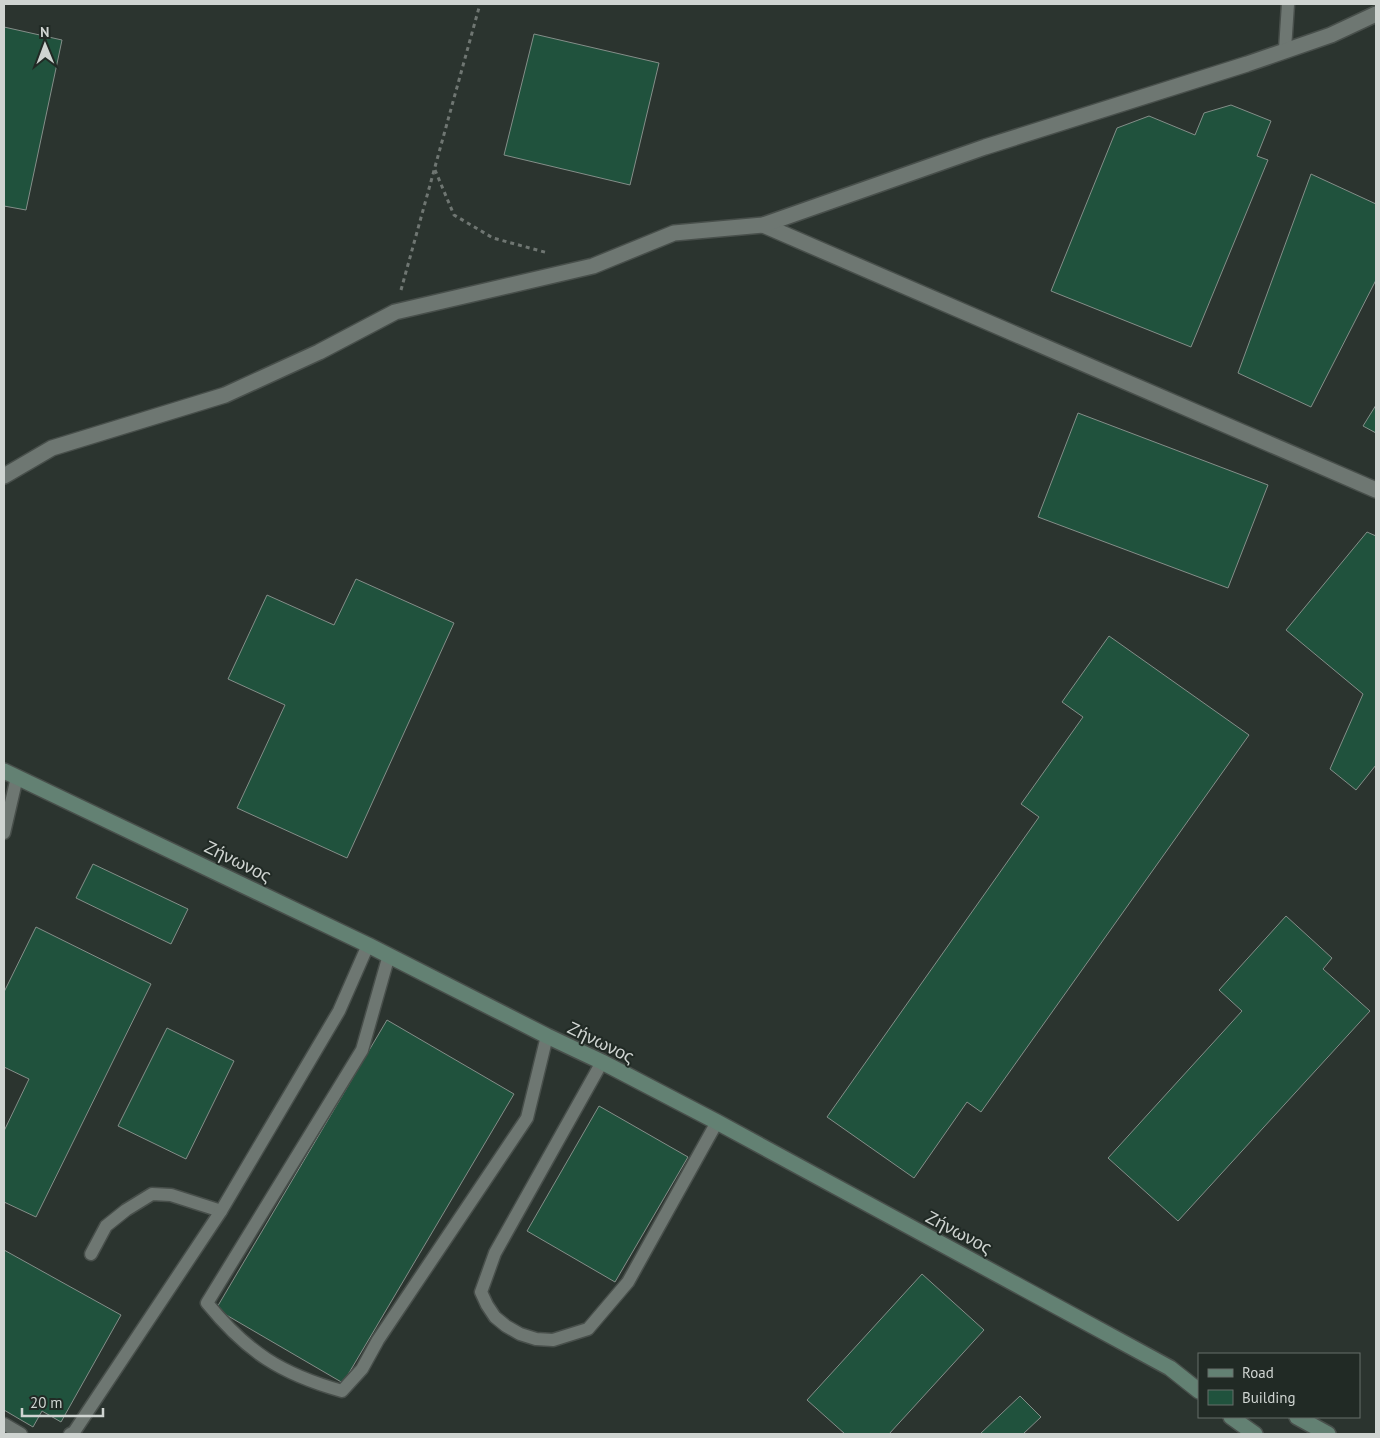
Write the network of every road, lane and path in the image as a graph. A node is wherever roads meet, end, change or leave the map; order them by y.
1 (480, 4) edge
2 (1288, 4) edge
3 (1376, 14) edge
4 (1285, 49) junction
5 (434, 170) junction
6 (763, 225) junction
7 (557, 256) dead end
8 (394, 312) junction
9 (4, 476) edge
10 (1376, 490) edge
11 (10, 774) edge
12 (4, 832) edge
13 (368, 944) junction
14 (389, 956) junction
15 (547, 1036) junction
16 (602, 1062) junction
17 (717, 1122) junction
18 (221, 1211) junction
19 (91, 1254) dead end
20 (1170, 1368) junction
21 (1198, 1378) edge
22 (1198, 1390) edge
23 (1232, 1418) edge
24 (1299, 1418) edge
25 (4, 1424) edge
26 (22, 1434) edge
27 (70, 1434) edge
28 (1255, 1434) edge
29 (1328, 1434) edge

1 - 5 path
2 - 4 lane
3 - 4 street
4 - 6 street
5 - 7 path
5 - 8 path
6 - 8 street
6 - 10 street
8 - 9 street
11 - 12 lane
11 - 13 street, Ζήνωνος
13 - 14 street, Ζήνωνος
13 - 18 lane
14 - 15 street, Ζήνωνος
14 - 15 lane
15 - 16 street, Ζήνωνος
16 - 17 street, Ζήνωνος
16 - 17 lane
17 - 20 street, Ζήνωνος
18 - 19 lane
18 - 27 lane
20 - 21 street
20 - 22 street
23 - 28 street
24 - 29 street
25 - 26 lane

